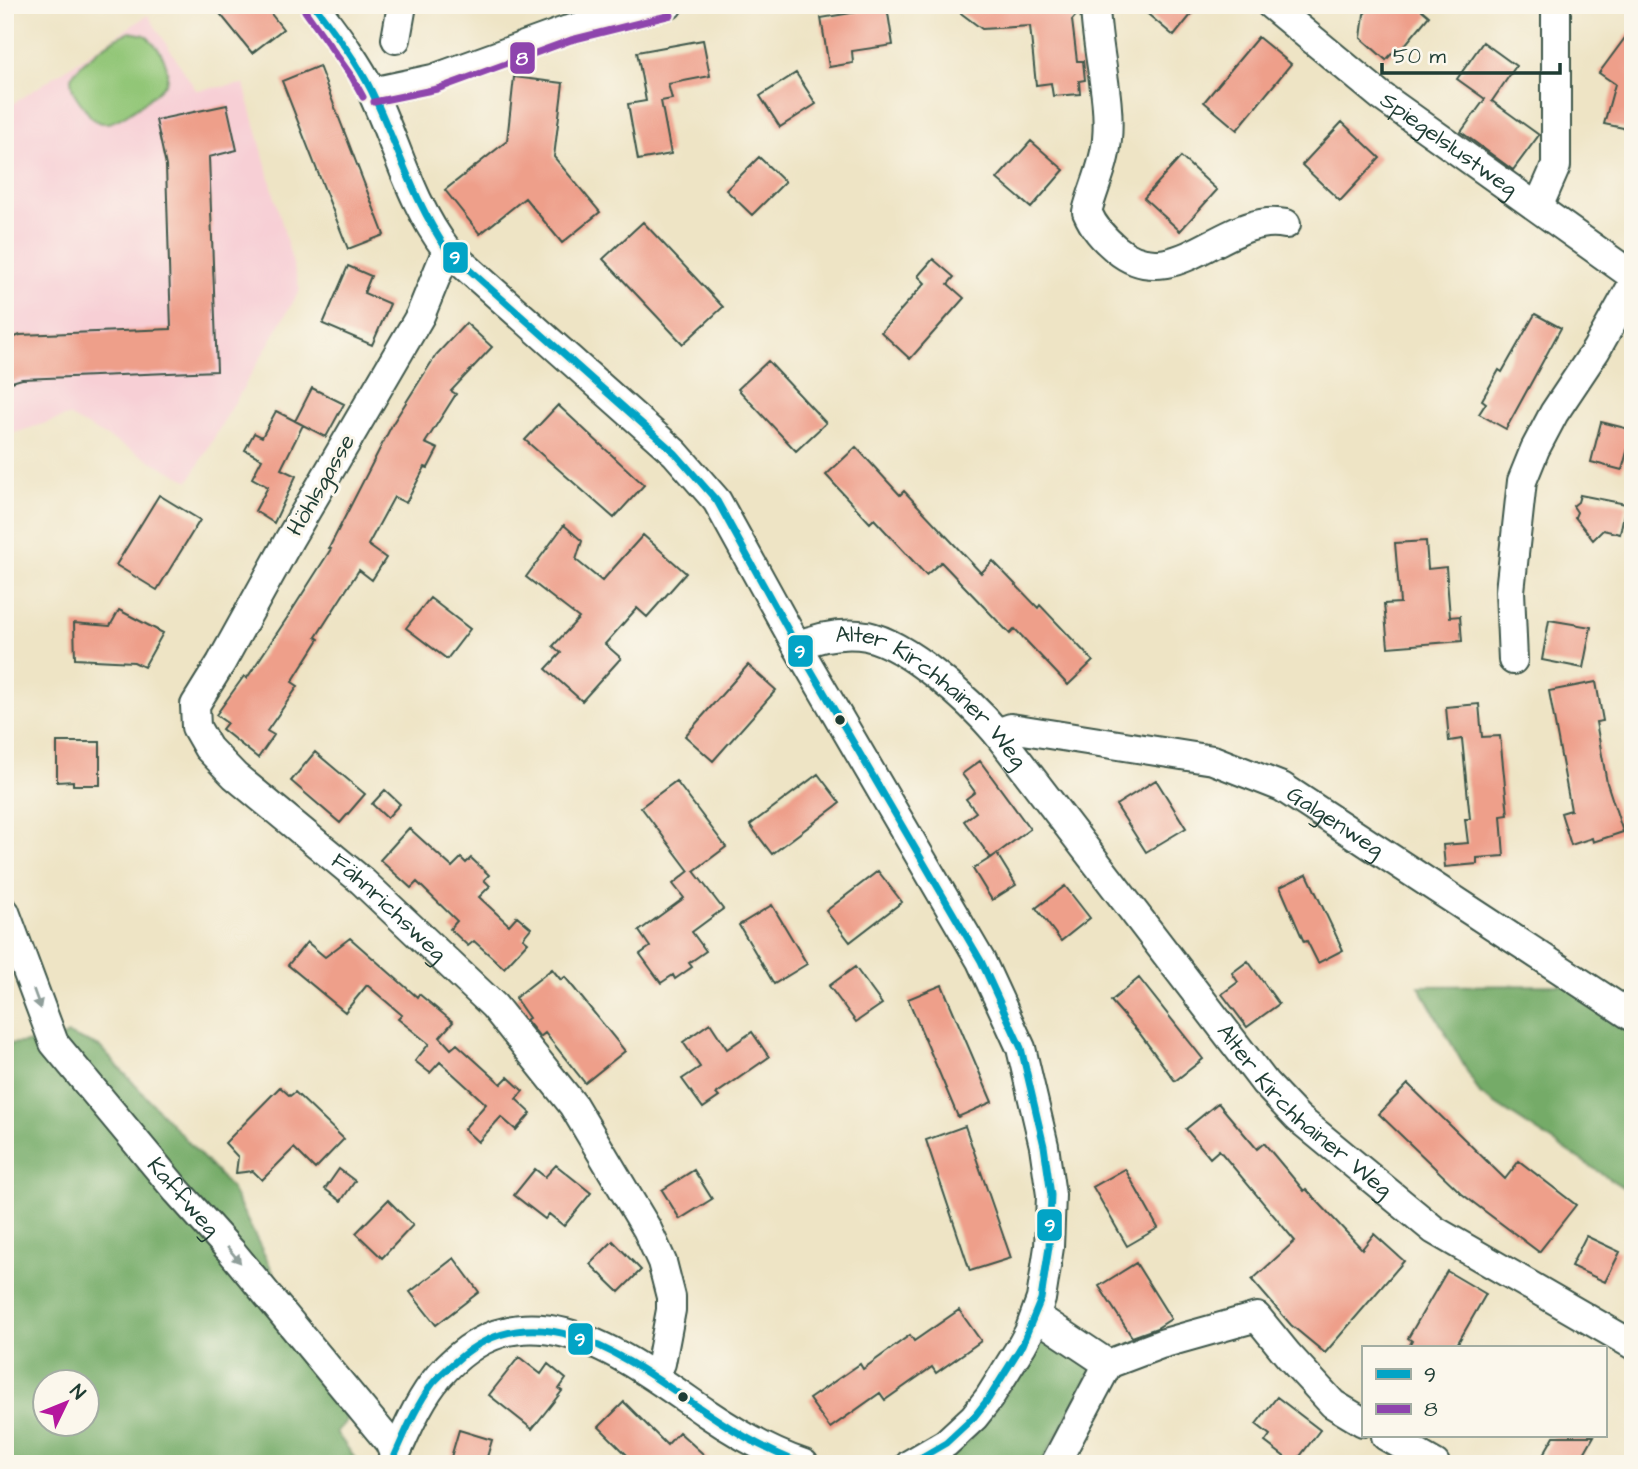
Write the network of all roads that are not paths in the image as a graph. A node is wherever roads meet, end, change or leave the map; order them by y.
1 (314, 5) edge
2 (402, 5) edge
3 (668, 5) edge
4 (1095, 5) edge
5 (1271, 5) edge
6 (1556, 5) edge
7 (396, 39) dead end
8 (372, 92) junction
9 (1538, 207) junction
10 (1286, 224) dead end
11 (447, 250) junction
12 (1633, 276) edge
13 (1633, 284) edge
14 (797, 646) junction
15 (1513, 660) dead end
16 (194, 719) joint
17 (997, 733) junction
18 (5, 912) edge
19 (1633, 1017) edge
20 (1036, 1316) junction
21 (1633, 1345) edge
22 (1108, 1364) junction
23 (655, 1376) junction
24 (1362, 1421) edge
25 (1390, 1438) edge
26 (393, 1461) edge
27 (804, 1464) edge
28 (910, 1464) edge
29 (1055, 1464) edge
30 (1435, 1464) edge

1 - 8 street, Alter Kirchhainer Weg
2 - 7 street
3 - 8 street
4 - 10 street
5 - 9 street, Spiegelslustweg
6 - 9 street
8 - 11 street, Alter Kirchhainer Weg
9 - 12 street, Spiegelslustweg
11 - 14 street, Alter Kirchhainer Weg
11 - 16 street, Höhlsgasse
13 - 15 street
14 - 17 street, Alter Kirchhainer Weg
14 - 20 street
16 - 23 street, Fähnrichsweg
17 - 19 street, Galgenweg
17 - 21 street, Alter Kirchhainer Weg
18 -> 26 street, Kaffweg
20 - 22 street
20 - 28 street
22 - 24 street
22 - 29 street
23 - 26 street
23 - 27 street
25 - 30 street

